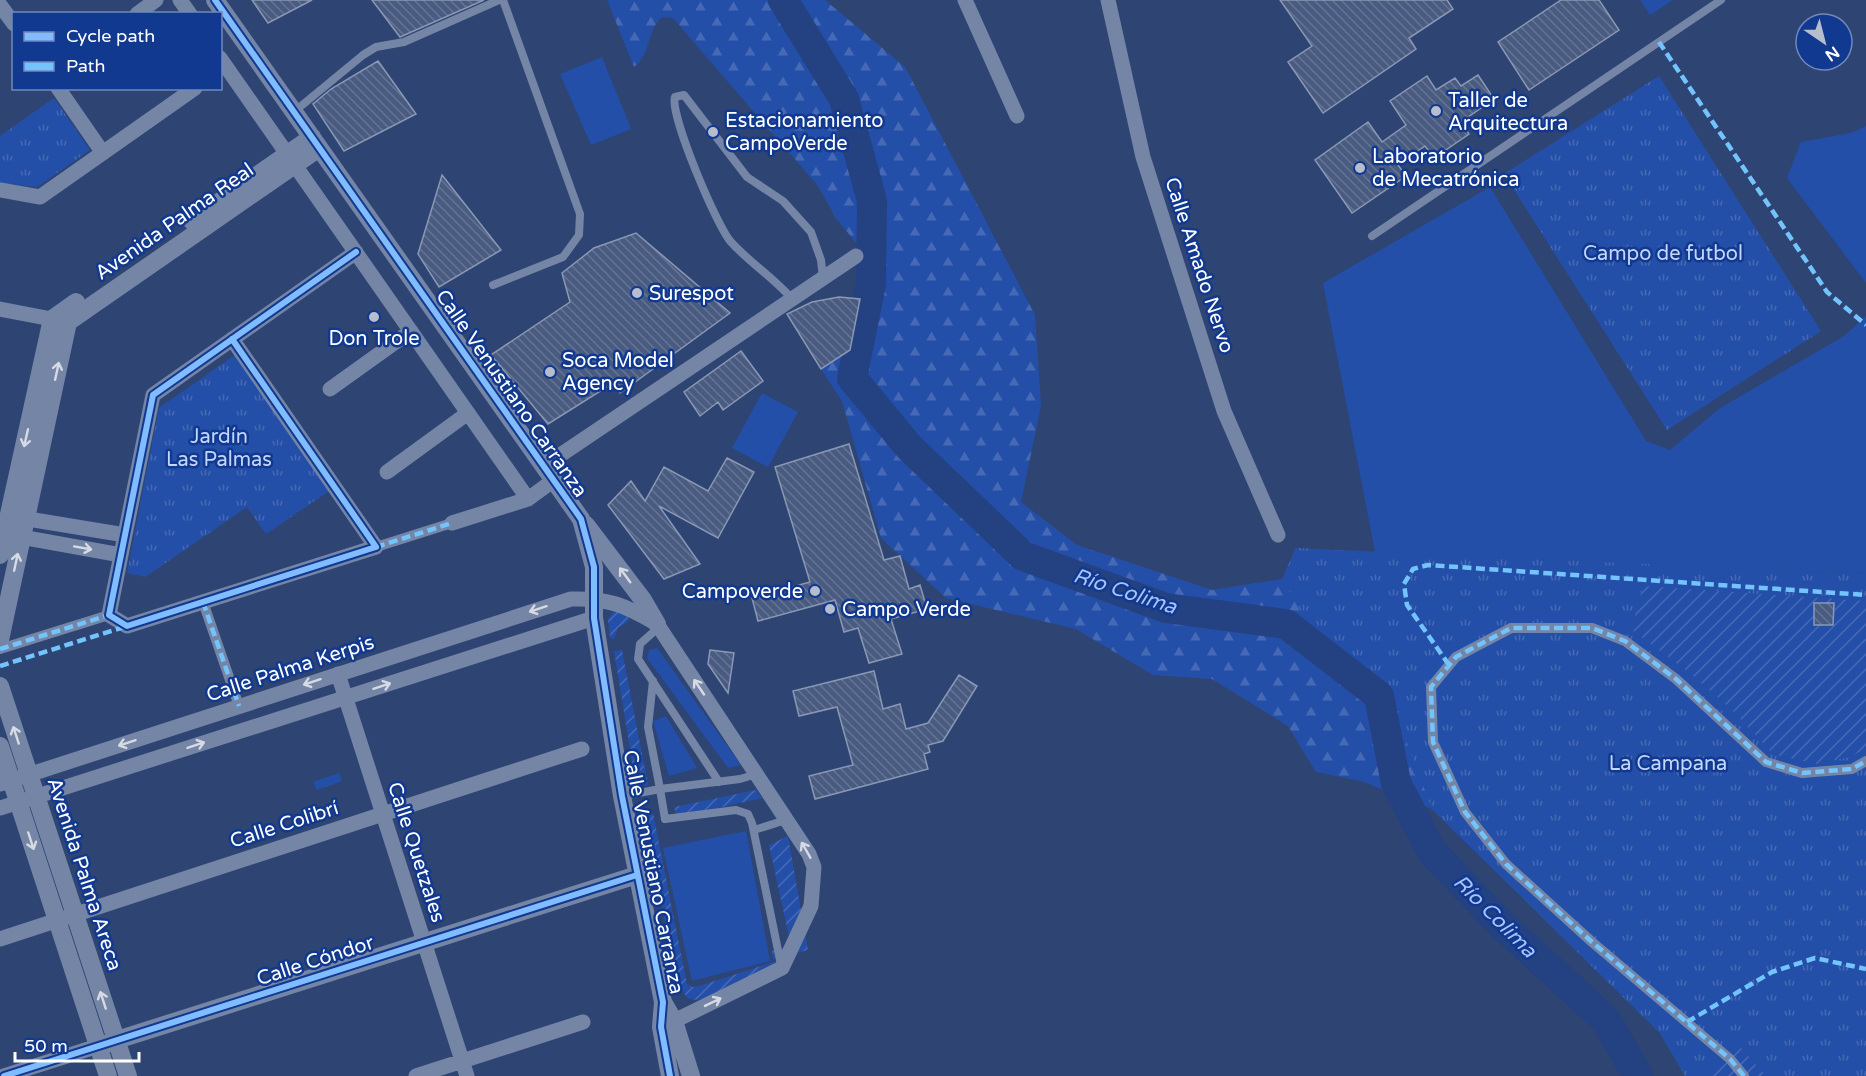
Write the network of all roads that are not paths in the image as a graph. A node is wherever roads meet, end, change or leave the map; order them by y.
1 (156, 0) edge
2 (215, 0) edge
3 (501, 0) edge
4 (965, 0) edge
5 (1108, 0) edge
6 (1721, 0) edge
7 (0, 5) edge
8 (140, 12) edge
9 (12, 21) edge
10 (222, 65) edge
11 (59, 90) edge
12 (192, 90) edge
13 (294, 112) junction
14 (1017, 116) dead end
15 (316, 143) junction
16 (103, 153) junction
17 (291, 159) junction
18 (0, 190) edge
19 (1372, 236) dead end
20 (356, 252) junction
21 (856, 256) dead end
22 (823, 278) junction
23 (493, 285) dead end
24 (792, 299) junction
25 (0, 309) edge
26 (60, 321) junction
27 (411, 331) junction
28 (232, 339) junction
29 (330, 389) dead end
30 (468, 413) junction
31 (387, 472) dead end
32 (549, 473) junction
33 (528, 499) junction
34 (11, 516) edge
35 (581, 519) junction
36 (452, 523) joint
37 (125, 535) junction
38 (1278, 535) dead end
39 (13, 536) junction
40 (376, 547) junction
41 (0, 555) edge
42 (121, 555) junction
43 (595, 598) junction
44 (204, 602) junction
45 (109, 615) junction
46 (594, 618) junction
47 (658, 625) junction
48 (0, 640) edge
49 (0, 649) edge
50 (338, 674) junction
51 (653, 681) junction
52 (0, 686) edge
53 (345, 697) junction
54 (239, 706) junction
55 (0, 746) edge
56 (582, 748) dead end
57 (1866, 761) edge
58 (29, 774) junction
59 (757, 774) junction
60 (6, 782) edge
61 (719, 782) junction
62 (660, 789) junction
63 (36, 796) junction
64 (622, 796) junction
65 (18, 802) junction
66 (0, 808) edge
67 (383, 813) junction
68 (786, 820) junction
69 (754, 830) junction
70 (636, 875) junction
71 (75, 914) junction
72 (57, 920) junction
73 (0, 939) edge
74 (424, 943) junction
75 (782, 968) junction
76 (583, 1022) dead end
77 (667, 1024) junction
78 (107, 1043) junction
79 (464, 1069) edge
80 (4, 1076) edge
81 (108, 1076) edge
82 (128, 1076) edge
83 (416, 1076) edge
84 (670, 1076) edge
85 (691, 1076) edge
86 (1744, 1076) edge

1 - 8 street
2 - 13 street, Calle Venustiano Carranza
3 - 13 lane
3 - 23 lane
4 - 14 street
5 - 38 street, Calle Amado Nervo
6 - 19 lane
7 - 9 street
10 - 17 street
11 - 16 street
12 - 16 street
13 - 15 street, Calle Venustiano Carranza
15 - 17 street, Avenida Palma Real
15 - 32 street, Calle Venustiano Carranza
16 - 18 street
17 - 20 street
17 - 26 street, Avenida Palma Real
20 - 27 street
20 - 28 street
21 - 22 street
22 - 24 street
22 - 24 lane
24 - 32 street
25 - 26 street
26 - 34 street
27 - 29 street
27 - 30 street
28 - 37 street
28 - 40 street
30 - 31 street
30 - 33 street
32 - 33 street
32 - 35 street, Calle Venustiano Carranza
33 - 36 street
34 - 37 street
34 - 39 street
35 - 43 street, Calle Venustiano Carranza
47 -> 35 street
36 - 40 street
37 - 42 street
39 - 41 street
39 -> 42 street
48 -> 39 street
40 - 44 street
42 - 45 street
43 - 46 street, Calle Venustiano Carranza
43 - 47 street, Calle Palma Kerpis
43 -> 50 street, Calle Palma Kerpis
44 - 45 street
44 - 54 street
45 - 49 street
53 -> 46 street
46 - 64 street, Calle Venustiano Carranza
47 - 51 lane
59 -> 47 street
50 - 53 street, Calle Quetzales
50 -> 54 street, Calle Palma Kerpis
51 - 61 lane
51 - 62 lane
58 -> 52 street, Avenida Palma Areca
63 -> 53 street
53 - 67 street, Calle Quetzales
54 -> 58 street, Calle Palma Kerpis
55 - 60 street, Avenida Palma Areca
56 - 67 street, Calle Colibrí
57 - 86 street
58 - 60 street, Calle Palma Kerpis
58 - 63 street, Avenida Palma Areca
59 - 61 lane
59 - 68 street
60 - 65 street, Avenida Palma Areca
61 - 62 lane
62 - 64 lane
62 - 69 lane
63 - 65 street
63 - 71 street, Avenida Palma Areca
64 - 70 street, Calle Venustiano Carranza
65 - 66 street
65 -> 72 street, Avenida Palma Areca
67 - 71 street, Calle Colibrí
67 - 74 street, Calle Quetzales
68 - 69 lane
75 -> 68 street
69 - 75 lane
70 - 74 street, Calle Cóndor
70 - 77 street, Calle Venustiano Carranza
71 - 72 street, Calle Colibrí
78 -> 71 street, Avenida Palma Areca
72 - 73 street, Calle Colibrí
72 - 78 street, Avenida Palma Areca
74 - 78 street, Calle Cóndor
74 - 79 street, Calle Quetzales
77 -> 75 street
76 - 79 street
77 - 84 street, Calle Venustiano Carranza
77 - 85 street, Calle Venustiano Carranza
78 - 80 street, Calle Cóndor
78 - 81 street, Avenida Palma Areca
78 - 82 street, Avenida Palma Areca
79 - 83 street

